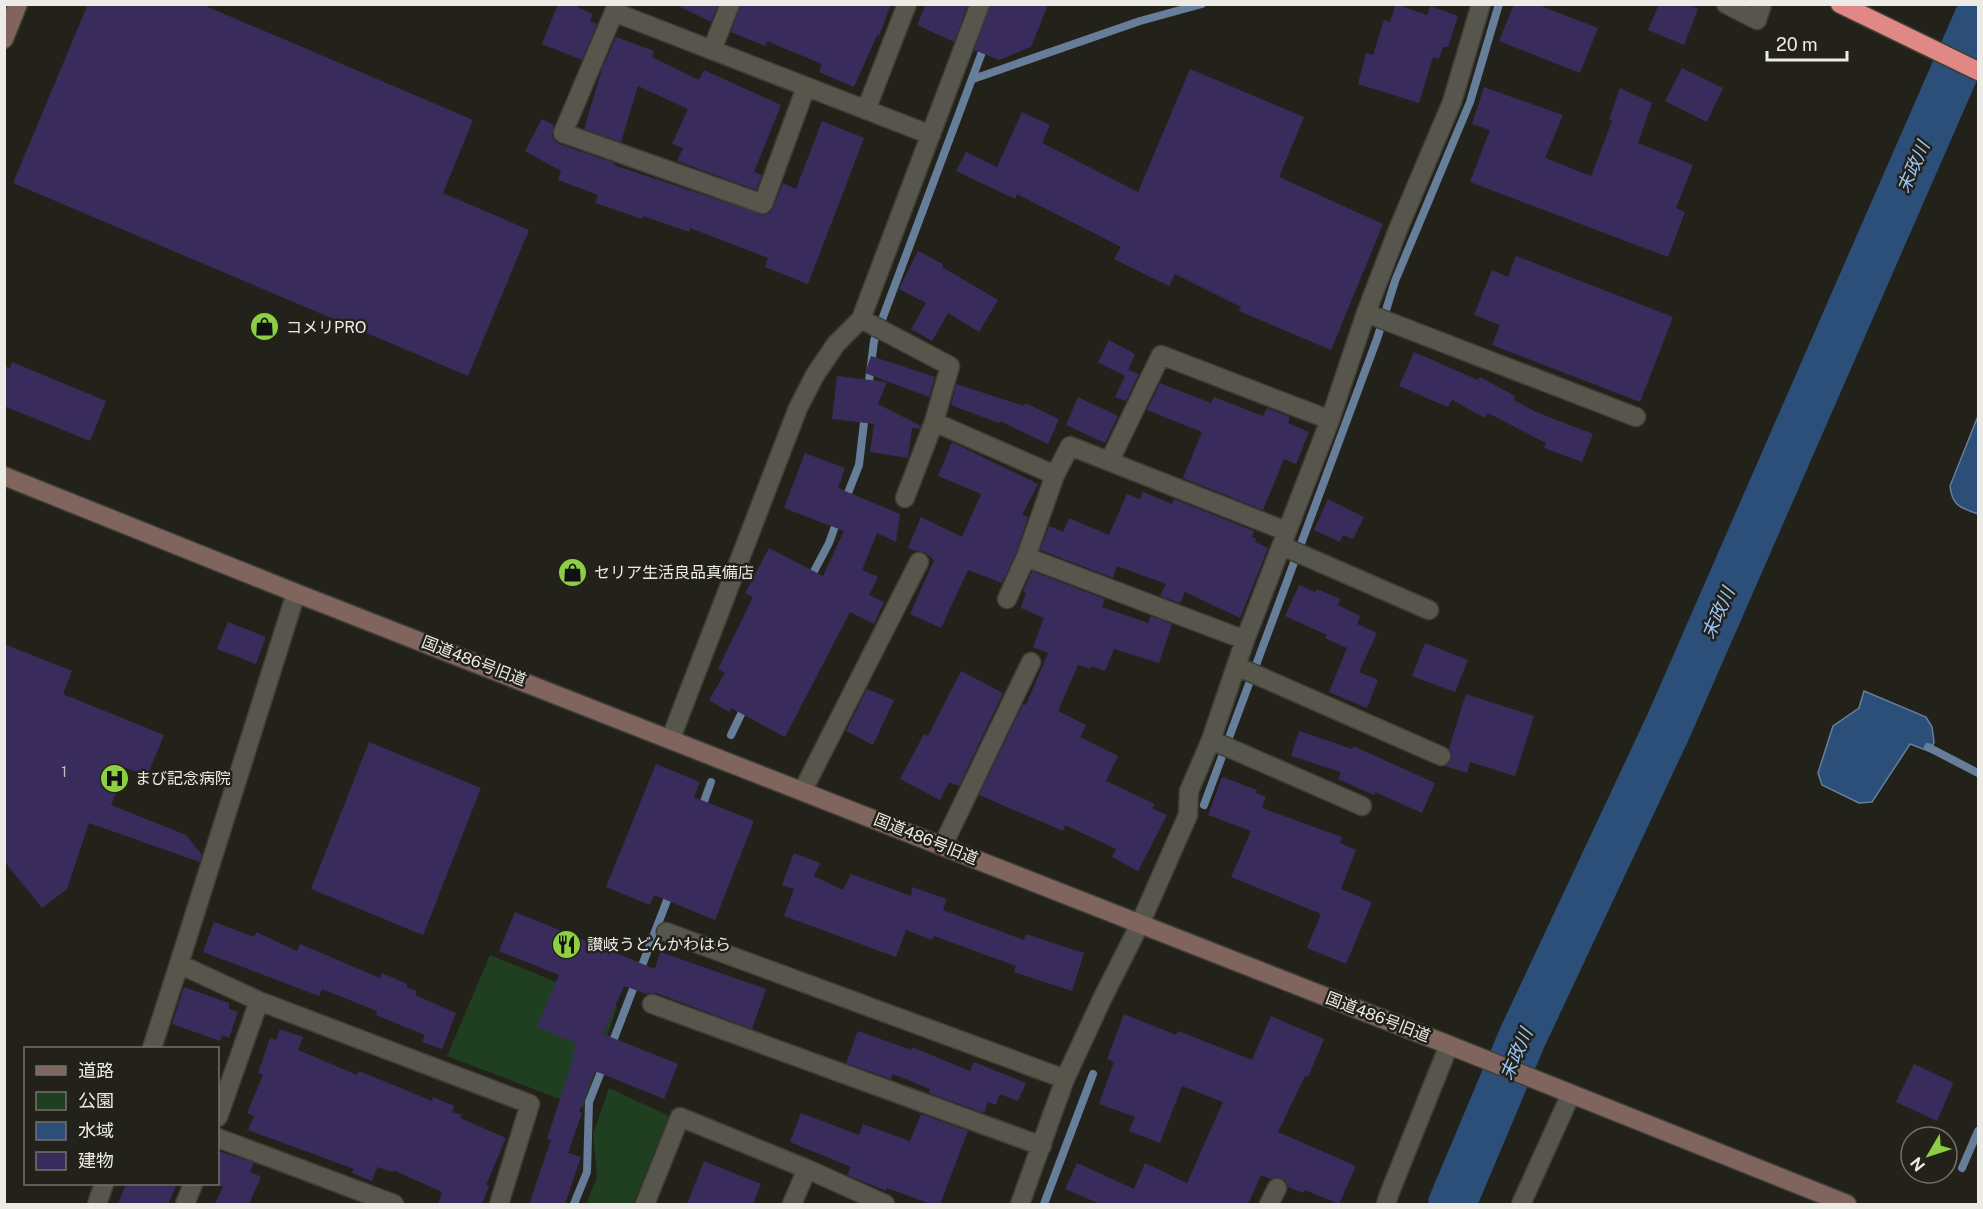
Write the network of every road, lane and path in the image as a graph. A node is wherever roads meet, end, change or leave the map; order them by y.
1 (18, 4) edge
2 (730, 4) edge
3 (907, 4) edge
4 (980, 4) edge
5 (1481, 4) edge
6 (1726, 4) edge
7 (1762, 4) edge
8 (1840, 4) edge
9 (616, 8) edge
10 (4, 39) edge
11 (712, 50) junction
12 (1978, 70) edge
13 (806, 87) junction
14 (866, 110) junction
15 (931, 135) junction
16 (1378, 318) junction
17 (873, 325) junction
18 (1636, 417) dead end
19 (1330, 420) junction
20 (933, 422) junction
21 (1110, 460) junction
22 (1054, 475) junction
23 (4, 476) edge
24 (905, 498) dead end
25 (1290, 545) junction
26 (1026, 557) junction
27 (919, 562) dead end
28 (296, 592) junction
29 (1007, 599) dead end
30 (1429, 610) dead end
31 (1245, 640) junction
32 (1031, 662) dead end
33 (1247, 672) junction
34 (671, 738) junction
35 (1221, 745) junction
36 (1441, 756) dead end
37 (803, 790) junction
38 (1362, 806) dead end
39 (943, 845) junction
40 (1140, 924) junction
41 (666, 932) dead end
42 (179, 964) junction
43 (259, 1001) junction
44 (652, 1004) dead end
45 (1449, 1045) junction
46 (152, 1047) edge
47 (1065, 1079) junction
48 (1571, 1094) junction
49 (219, 1113) edge
50 (219, 1138) edge
51 (1042, 1146) junction
52 (807, 1168) junction
53 (105, 1185) edge
54 (193, 1185) edge
55 (1386, 1200) edge
56 (96, 1204) edge
57 (185, 1204) edge
58 (394, 1204) edge
59 (499, 1204) edge
60 (645, 1204) edge
61 (792, 1204) edge
62 (885, 1204) edge
63 (1020, 1204) edge
64 (1521, 1204) edge
65 (1847, 1204) edge

1 - 10 street
2 - 11 street
3 - 14 street
4 - 15 street
5 - 16 street
6 - 7 street
8 - 12 highway
9 - 11 street
9 - 13 street
11 - 13 street
13 - 14 street
14 - 15 street
15 - 17 street
16 - 18 street
16 - 19 street
17 - 20 street
17 - 34 street
19 - 21 street
19 - 25 street
20 - 22 street
20 - 24 street
21 - 22 street
21 - 25 street
22 - 26 street
23 - 28 street, 国道486号旧道
25 - 30 street
25 - 31 street
26 - 29 street
26 - 31 street
27 - 37 street
28 - 34 street, 国道486号旧道
28 - 42 street
31 - 33 street
32 - 39 street
33 - 35 street
33 - 36 street
34 - 37 street, 国道486号旧道
35 - 38 street
35 - 40 street
37 - 39 street, 国道486号旧道
39 - 40 street, 国道486号旧道
40 - 45 street, 国道486号旧道
40 - 47 street
41 - 47 street
42 - 43 street
42 - 46 street
43 - 49 street
43 - 59 street
44 - 51 street
45 - 48 street, 国道486号旧道
45 - 55 street
47 - 51 street
48 - 64 street
48 - 65 street, 国道486号旧道
50 - 58 street
51 - 63 street
52 - 60 street
52 - 61 street
52 - 62 street
53 - 56 street
54 - 57 street

